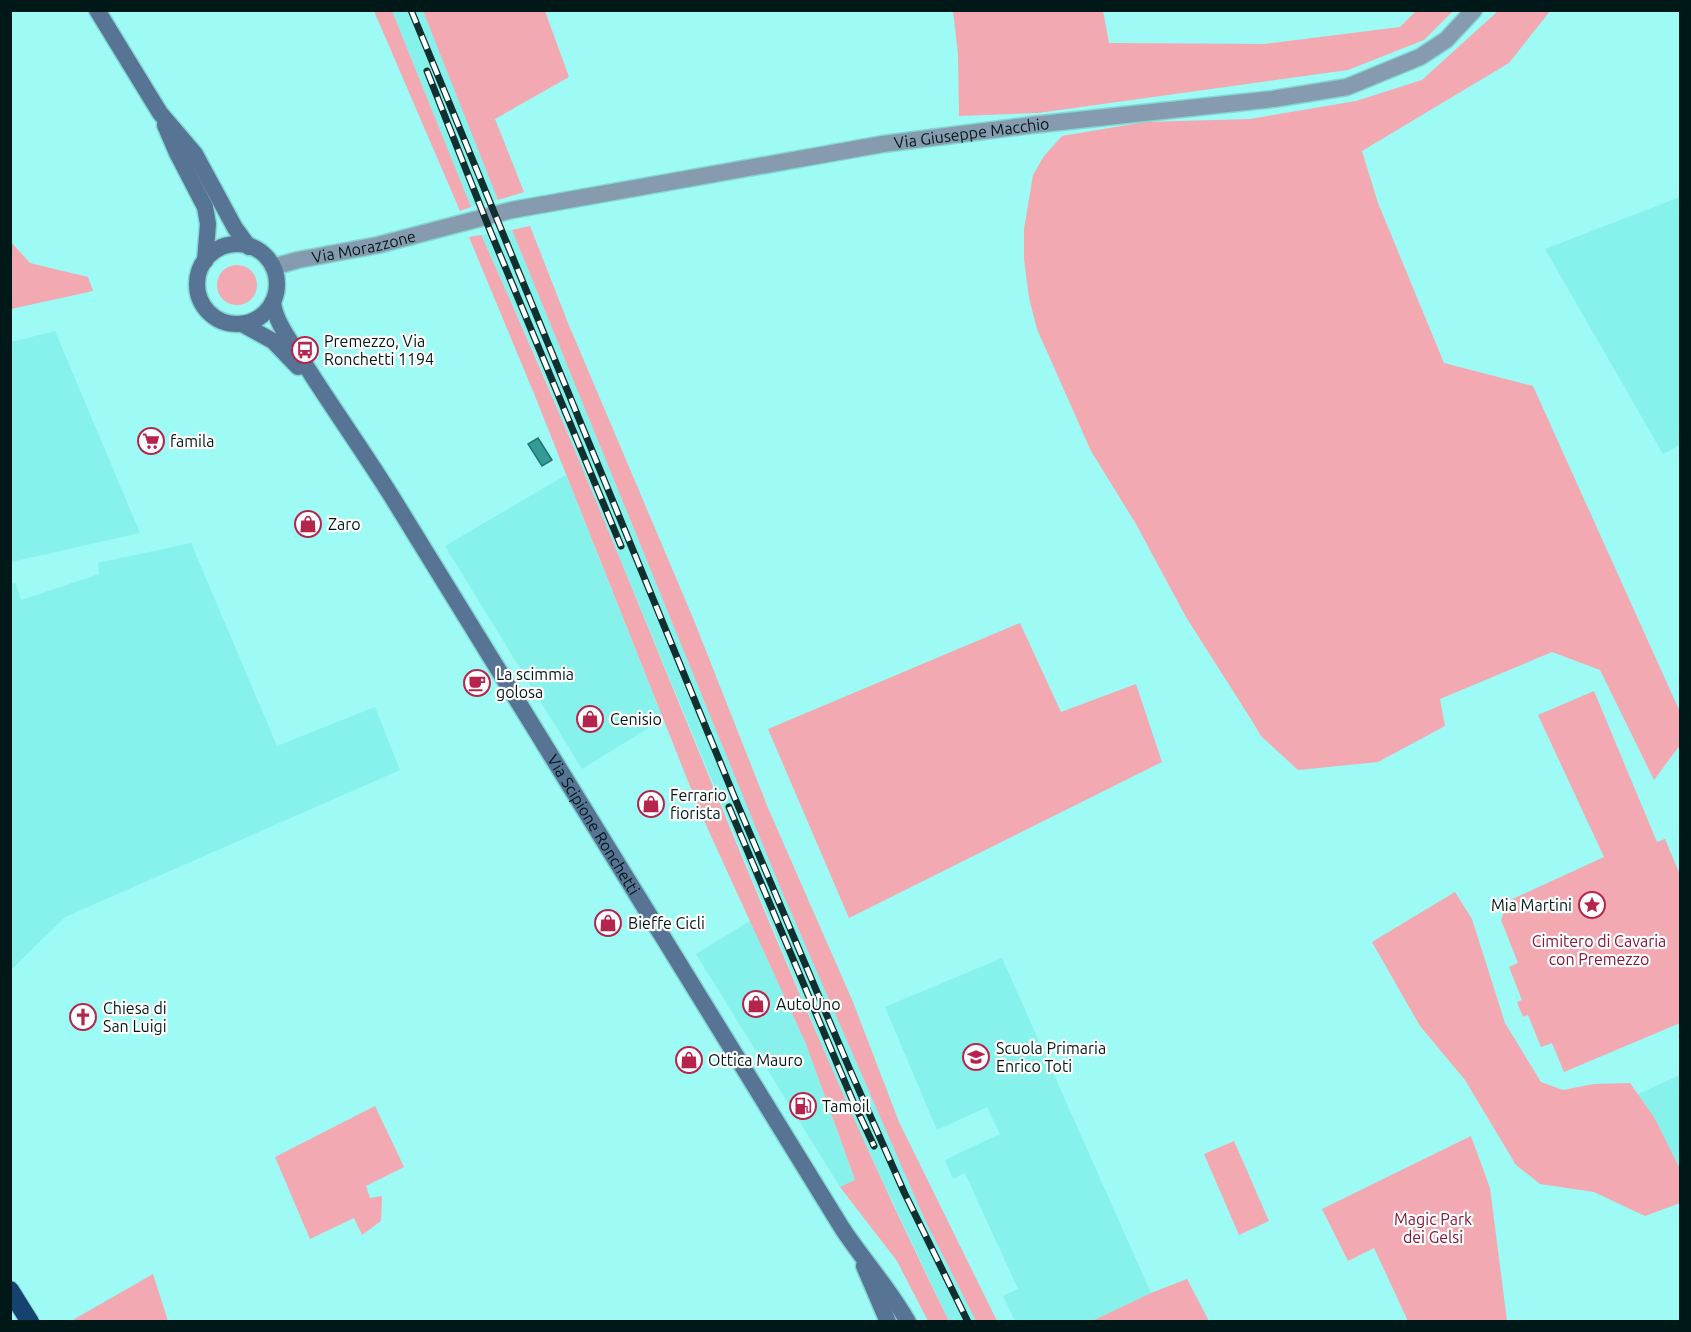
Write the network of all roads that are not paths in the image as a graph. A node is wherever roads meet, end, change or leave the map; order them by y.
1 (97, 10) edge
2 (1474, 10) edge
3 (158, 110) junction
4 (453, 226) joint
5 (249, 247) junction
6 (205, 261) junction
7 (273, 267) junction
8 (273, 302) junction
9 (242, 324) junction
10 (323, 394) junction
11 (860, 1256) junction
12 (10, 1290) edge
13 (30, 1322) edge
14 (888, 1322) edge
15 (908, 1322) edge

1 - 3 main road
2 - 4 street, Via Giuseppe Macchio
3 - 5 main road
3 - 6 main road
4 - 7 street, Via Morazzone
5 - 6 main road
5 - 7 main road
6 - 9 main road
7 - 8 main road
8 - 9 main road
8 - 10 main road, Via Scipione Ronchetti
9 - 10 main road, Via Scipione Ronchetti
10 - 11 main road, Via Scipione Ronchetti
11 - 14 main road, Via Scipione Ronchetti
11 - 15 main road, Via Scipione Ronchetti
12 - 13 highway

